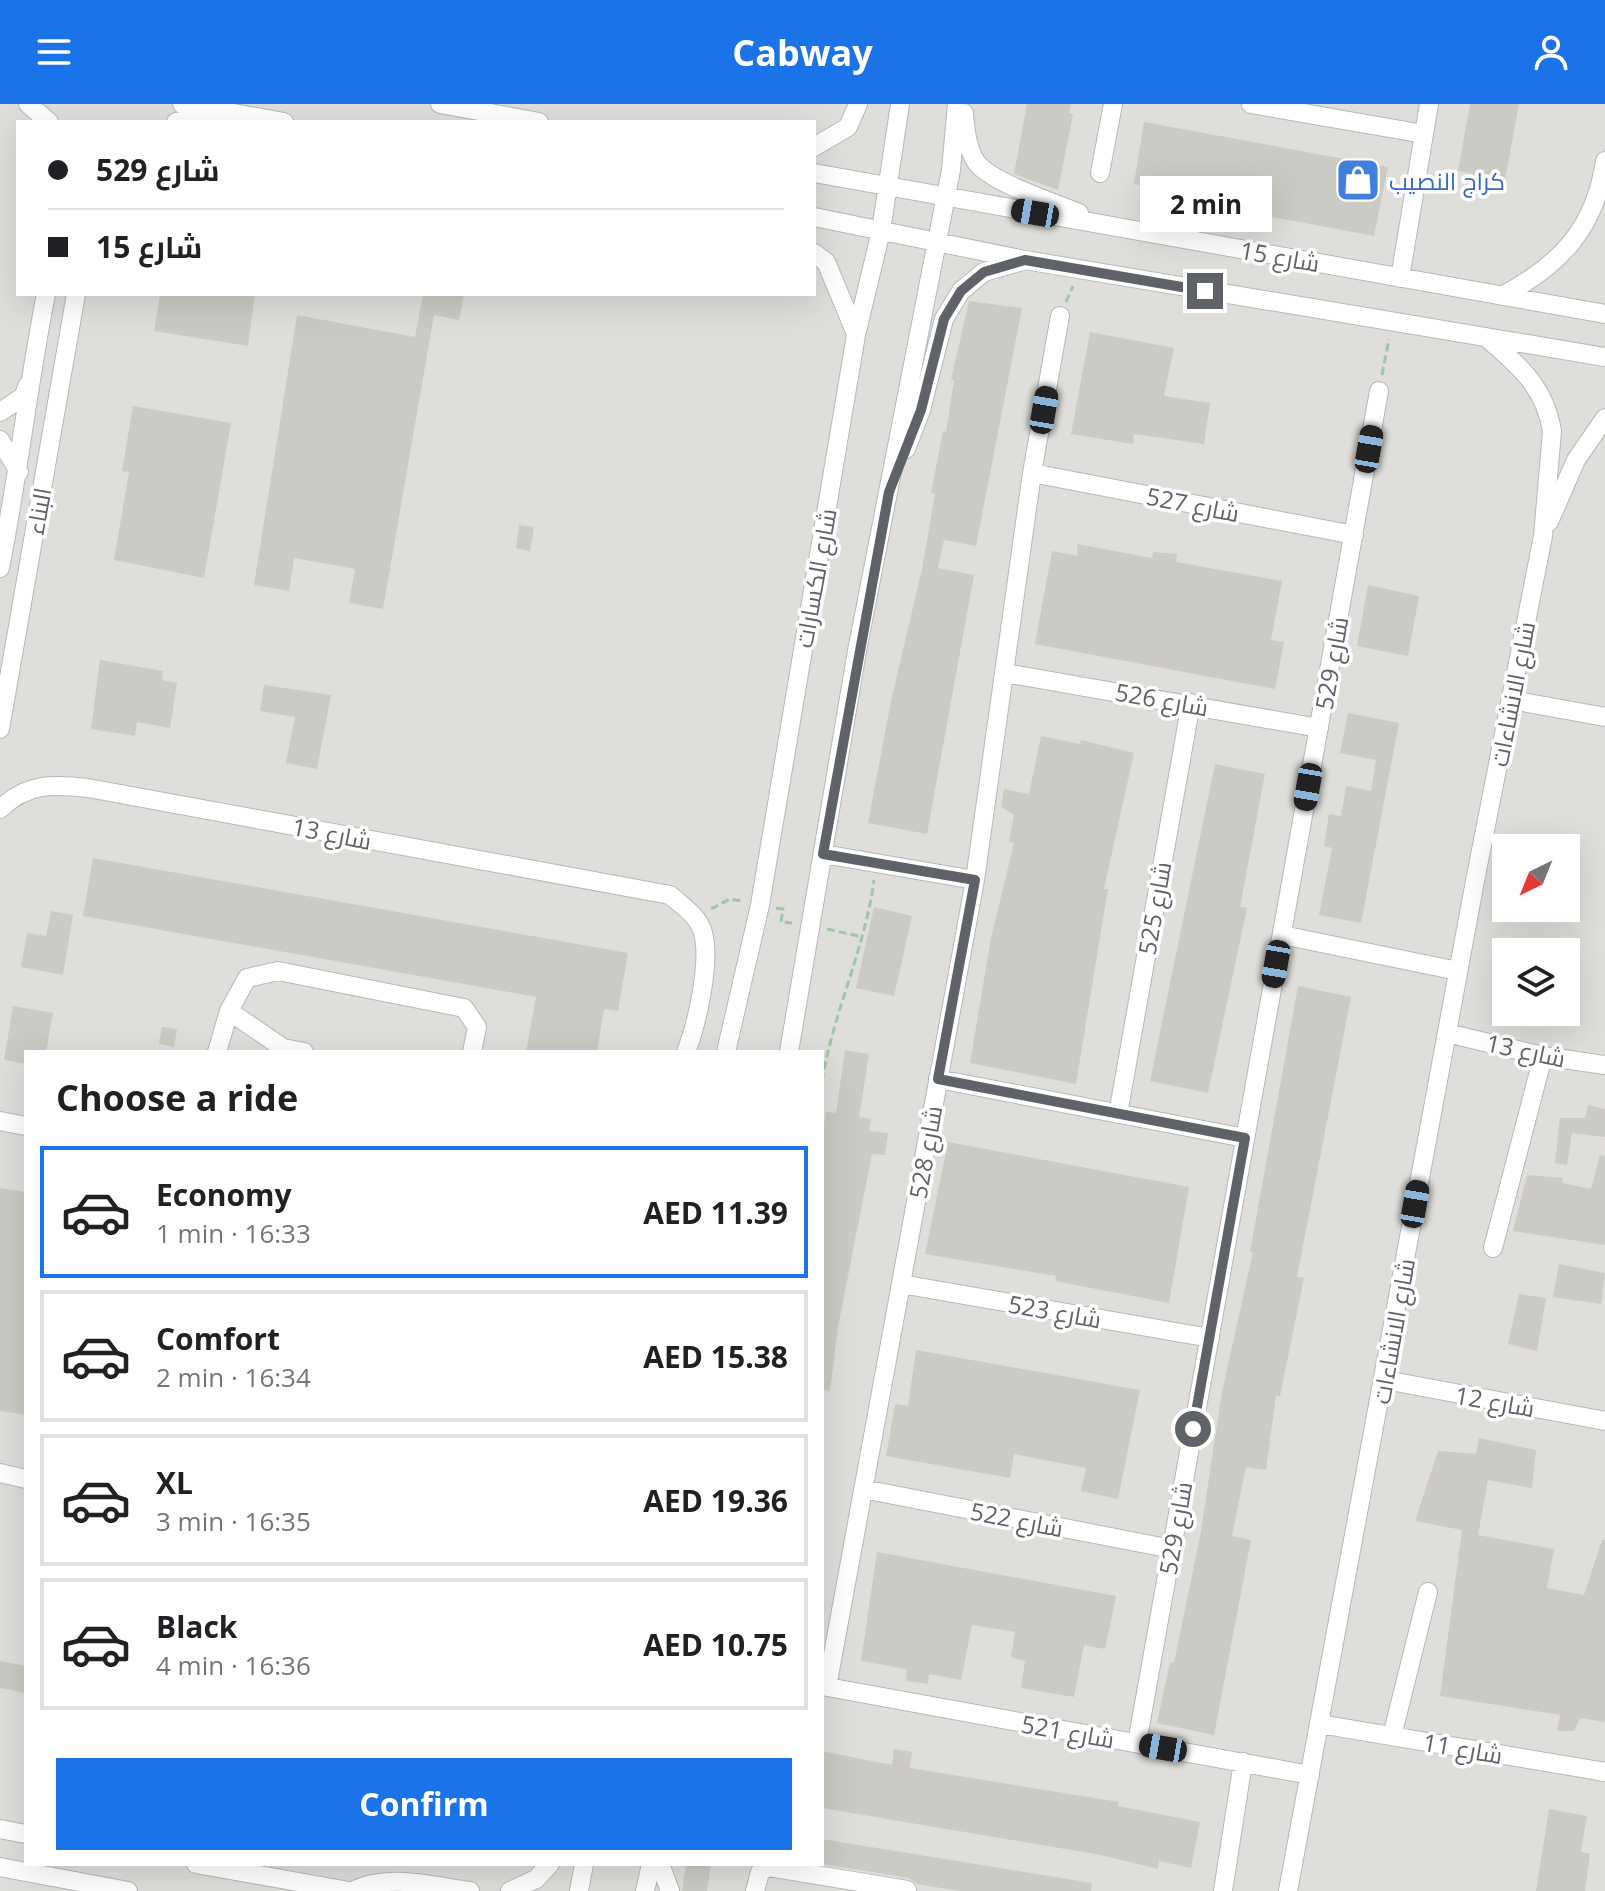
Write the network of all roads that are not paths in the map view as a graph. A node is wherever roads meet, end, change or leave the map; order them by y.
1 (28, 104) edge
2 (182, 104) edge
3 (440, 104) edge
4 (858, 104) edge
5 (900, 104) edge
6 (960, 104) edge
7 (1113, 104) edge
8 (1251, 104) edge
9 (1429, 104) edge
10 (233, 113) junction
11 (47, 120) edge
12 (189, 120) edge
13 (273, 120) edge
14 (528, 120) edge
15 (1424, 134) junction
16 (816, 146) edge
17 (1605, 161) edge
18 (816, 173) edge
19 (1100, 173) dead end
20 (890, 184) junction
21 (1601, 185) junction
22 (946, 197) junction
23 (1605, 206) edge
24 (816, 217) edge
25 (1115, 227) junction
26 (881, 231) junction
27 (937, 243) junction
28 (816, 254) edge
29 (1025, 260) junction
30 (1400, 278) junction
31 (46, 296) edge
32 (76, 296) edge
33 (1502, 296) junction
34 (1605, 314) edge
35 (1060, 316) road end
36 (856, 335) junction
37 (1488, 339) junction
38 (1605, 357) edge
39 (29, 380) junction
40 (1379, 391) road end
41 (0, 412) edge
42 (1605, 418) edge
43 (0, 440) edge
44 (19, 473) junction
45 (1032, 473) junction
46 (889, 492) junction
47 (1354, 535) junction
48 (1543, 536) junction
49 (0, 568) edge
50 (1005, 673) junction
51 (1511, 700) junction
52 (1191, 703) junction
53 (1605, 717) edge
54 (1319, 728) junction
55 (0, 729) edge
56 (0, 809) edge
57 (823, 854) junction
58 (975, 880) junction
59 (1282, 935) junction
60 (1458, 971) junction
61 (229, 1011) junction
62 (731, 1022) junction
63 (1447, 1033) junction
64 (218, 1050) edge
65 (294, 1050) edge
66 (472, 1050) edge
67 (687, 1050) edge
68 (720, 1050) edge
69 (726, 1050) edge
70 (789, 1050) edge
71 (1543, 1056) junction
72 (1605, 1065) edge
73 (938, 1079) junction
74 (1118, 1114) junction
75 (0, 1121) edge
76 (24, 1126) edge
77 (1245, 1138) junction
78 (1493, 1248) dead end
79 (901, 1284) junction
80 (1210, 1338) junction
81 (1385, 1380) junction
82 (1605, 1421) edge
83 (0, 1473) edge
84 (24, 1479) edge
85 (863, 1489) junction
86 (1172, 1549) junction
87 (1428, 1592) dead end
88 (824, 1686) edge
89 (1320, 1724) junction
90 (1392, 1736) junction
91 (1137, 1743) junction
92 (1243, 1762) junction
93 (1605, 1772) edge
94 (1310, 1775) junction
95 (0, 1829) edge
96 (24, 1834) edge
97 (220, 1866) edge
98 (548, 1866) edge
99 (584, 1866) edge
100 (651, 1866) edge
101 (661, 1866) edge
102 (0, 1867) edge
103 (293, 1872) edge
104 (128, 1891) edge
105 (350, 1891) edge
106 (470, 1891) edge
107 (510, 1891) edge
108 (579, 1891) edge
109 (645, 1891) edge
110 (670, 1891) edge
111 (755, 1891) edge
112 (909, 1891) edge
113 (1223, 1891) edge
114 (1288, 1891) edge

1 - 11 street
2 - 10 street
3 - 14 street
4 - 16 street
5 - 20 street, شارع الكسارات
6 - 22 street
6 - 25 street
7 - 19 street
8 - 15 street
9 - 15 street
10 - 12 street
10 - 13 street
15 - 30 street
17 - 21 street
18 - 20 street, شارع 15
20 - 22 street, شارع 15
20 - 26 street, شارع الكسارات
21 - 23 street
21 - 33 street
22 - 25 street, شارع 15
22 - 27 street
24 - 26 street, شارع 15
25 - 30 street, شارع 15
26 - 27 street, شارع 15
26 - 36 street, شارع الكسارات
27 - 29 street, شارع 15
27 - 46 street
28 - 36 street
29 - 37 street, شارع 15
29 - 46 street
30 - 33 street, شارع 15
31 - 39 street, البناء
32 - 55 street, البناء
33 - 34 street, شارع 15
35 - 45 street, شارع 528
36 - 62 street, شارع الكسارات
37 - 38 street, شارع 15
37 - 48 street, شارع الانشاءات
39 - 41 street
39 - 44 street, البناء
40 - 47 street, شارع 529
42 - 48 street, شارع الانشاءات
43 - 44 street
44 - 49 street, البناء
45 - 47 street, شارع 527
45 - 50 street, شارع 528
46 - 57 street
47 - 54 street, شارع 529
48 - 51 street, شارع الانشاءات
50 - 52 street, شارع 526
50 - 58 street, شارع 528
51 - 53 street
51 - 60 street, شارع الانشاءات
52 - 54 street, شارع 526
52 - 74 street, شارع 525
54 - 59 street, شارع 529
56 - 67 street, شارع 13
57 - 58 street
57 - 70 street
58 - 73 street, شارع 528
59 - 60 street
59 - 77 street, شارع 529
60 - 63 street, شارع الانشاءات
61 - 64 street
61 - 65 street
61 - 66 street
62 - 68 street
62 - 69 street, شارع الكسارات
63 - 71 street, شارع 13
63 - 81 street, شارع الانشاءات
71 - 72 street, شارع 13
71 - 78 street
73 - 74 street
73 - 79 street, شارع 528
74 - 77 street
75 - 76 street
77 - 80 street, شارع 529
79 - 80 street, شارع 523
79 - 85 street, شارع 528
80 - 86 street, شارع 529
81 - 82 street, شارع 12
81 - 89 street, شارع الانشاءات
83 - 84 street
85 - 86 street, شارع 522
85 - 88 street, شارع 528
86 - 91 street, شارع 529
87 - 90 street
88 - 91 street, شارع 521
89 - 90 street, شارع 11
89 - 94 street, شارع الانشاءات
90 - 93 street, شارع 11
91 - 92 street, شارع 521
92 - 94 street, شارع 521
92 - 113 street
94 - 114 street, شارع الانشاءات
95 - 96 street
97 - 103 street
98 - 107 street
99 - 108 street
100 - 109 street
101 - 110 street
102 - 104 street
103 - 105 street
105 - 106 street
111 - 112 street

